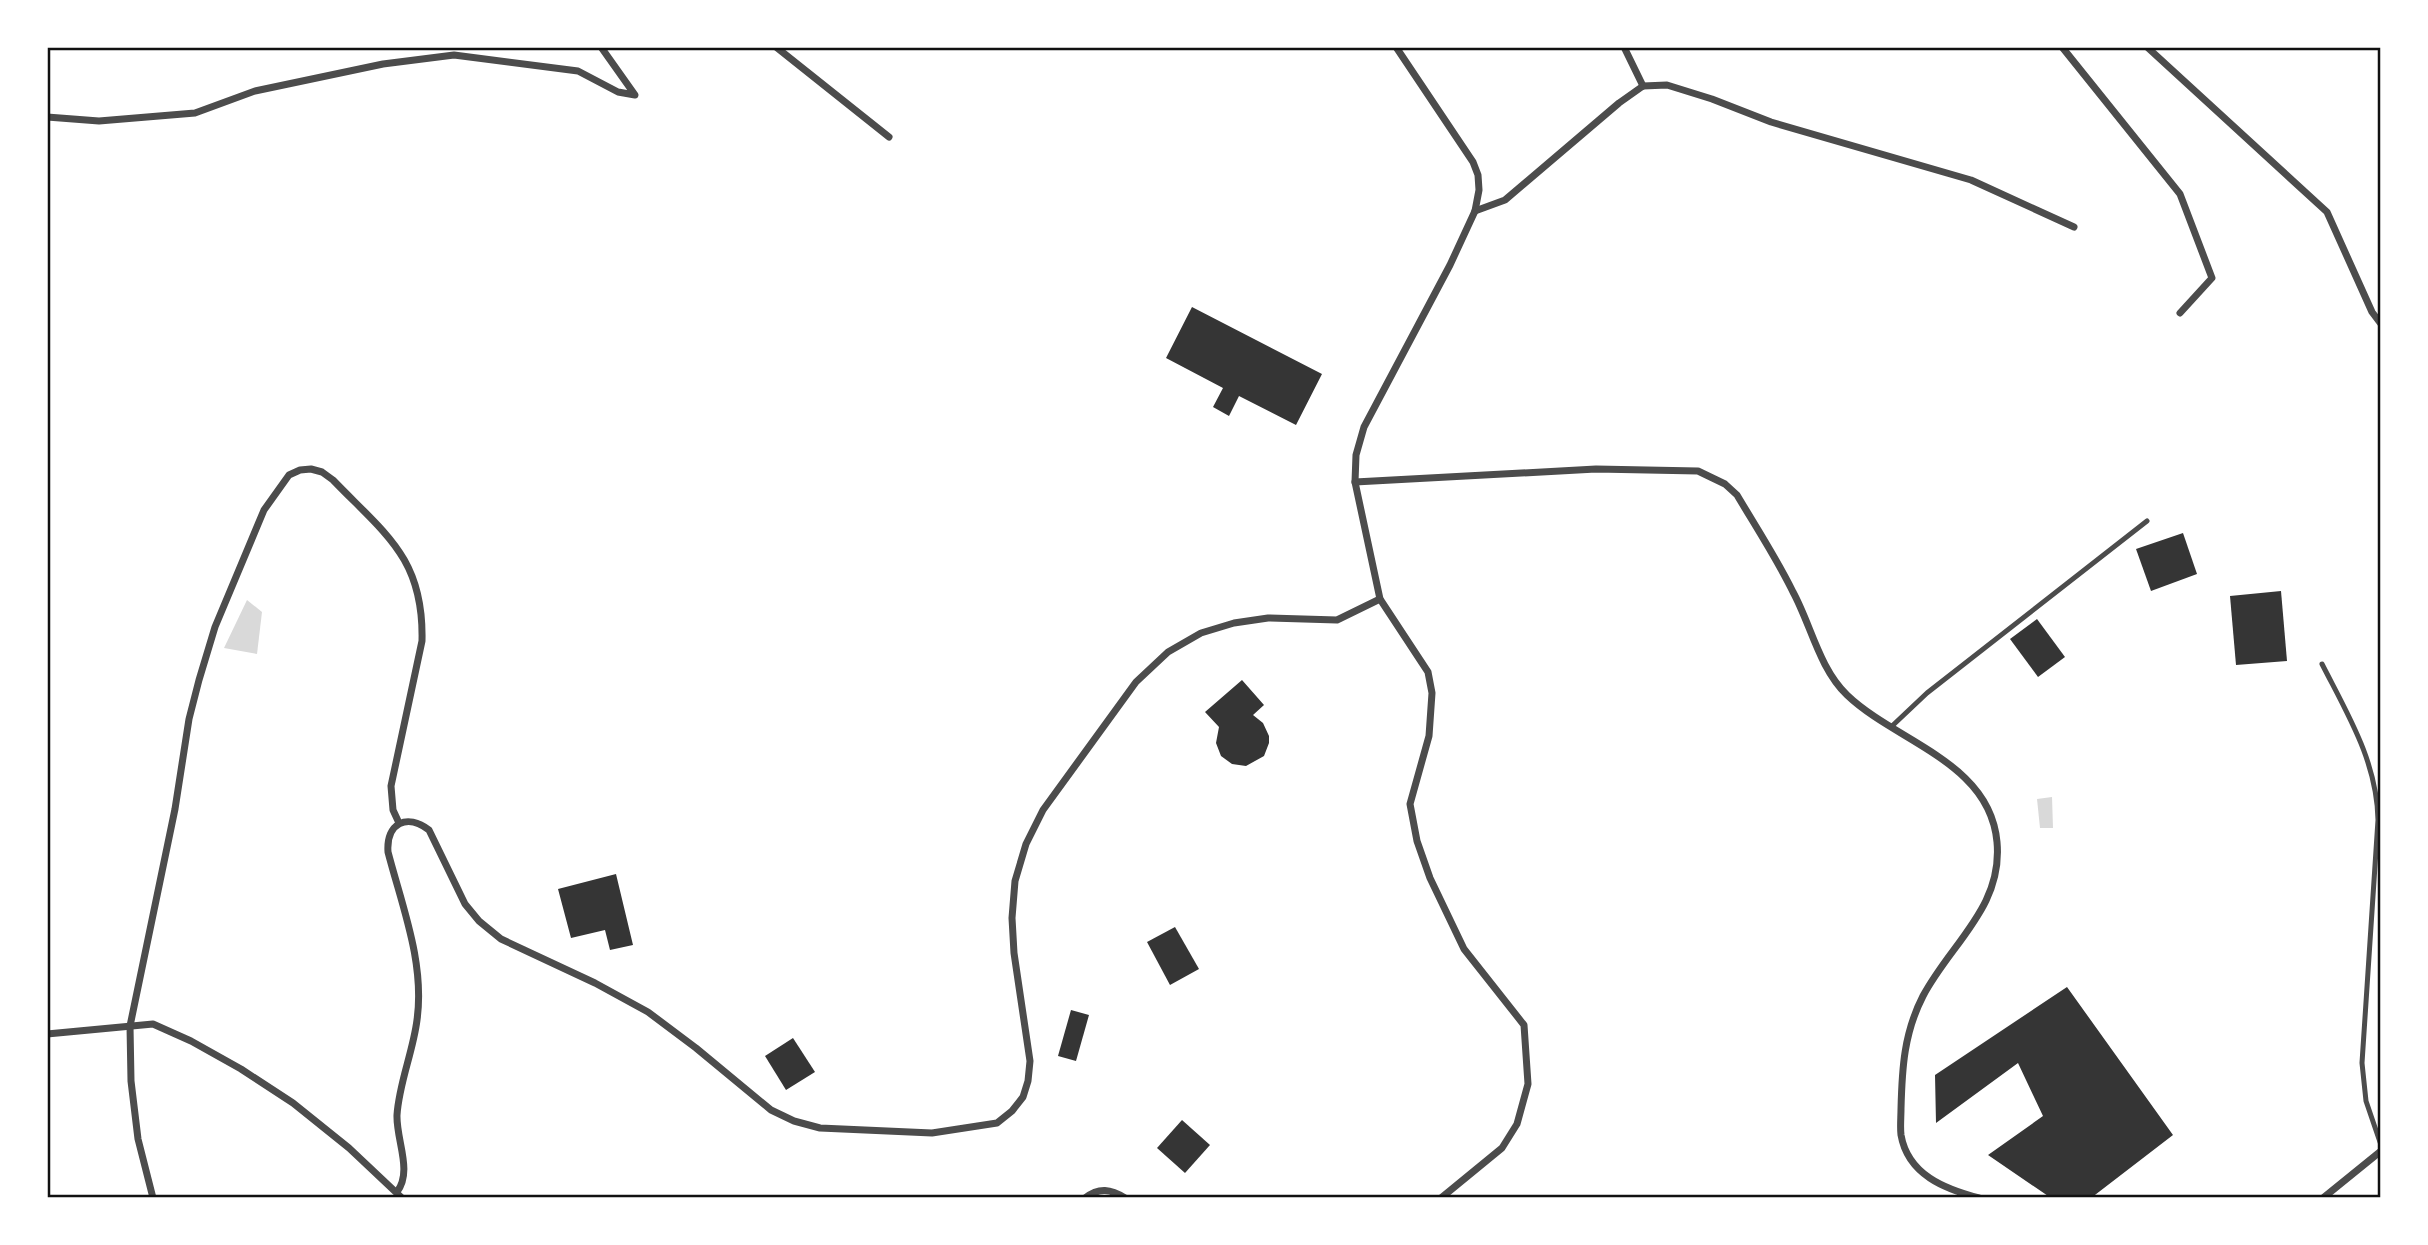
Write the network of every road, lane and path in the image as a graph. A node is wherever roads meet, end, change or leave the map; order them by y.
1 (601, 47) edge
2 (776, 47) edge
3 (1396, 47) edge
4 (1624, 47) edge
5 (2062, 47) edge
6 (2147, 47) edge
7 (1643, 86) junction
8 (47, 117) edge
9 (889, 137) dead end
10 (1475, 211) junction
11 (2074, 227) dead end
12 (2180, 313) dead end
13 (2381, 324) edge
14 (1355, 482) junction
15 (2147, 522) dead end
16 (1380, 599) junction
17 (2322, 664) dead end
18 (1891, 727) junction
19 (399, 823) junction
20 (130, 1026) junction
21 (47, 1034) edge
22 (2381, 1145) edge
23 (2381, 1151) edge
24 (400, 1195) edge
25 (153, 1198) edge
26 (1085, 1198) edge
27 (1125, 1198) edge
28 (1441, 1198) edge
29 (1979, 1198) edge
30 (2323, 1198) edge

1 - 8 street
2 - 9 street
3 - 10 street
4 - 7 street
5 - 12 street
6 - 13 street
7 - 10 street
7 - 11 street
10 - 14 street
14 - 16 street
14 - 18 street
15 - 18 lane
16 - 19 street
16 - 28 street
17 - 22 lane
18 - 29 street
19 - 20 street
19 - 24 street
20 - 21 street
20 - 24 street
20 - 25 street
23 - 30 street
26 - 27 street

